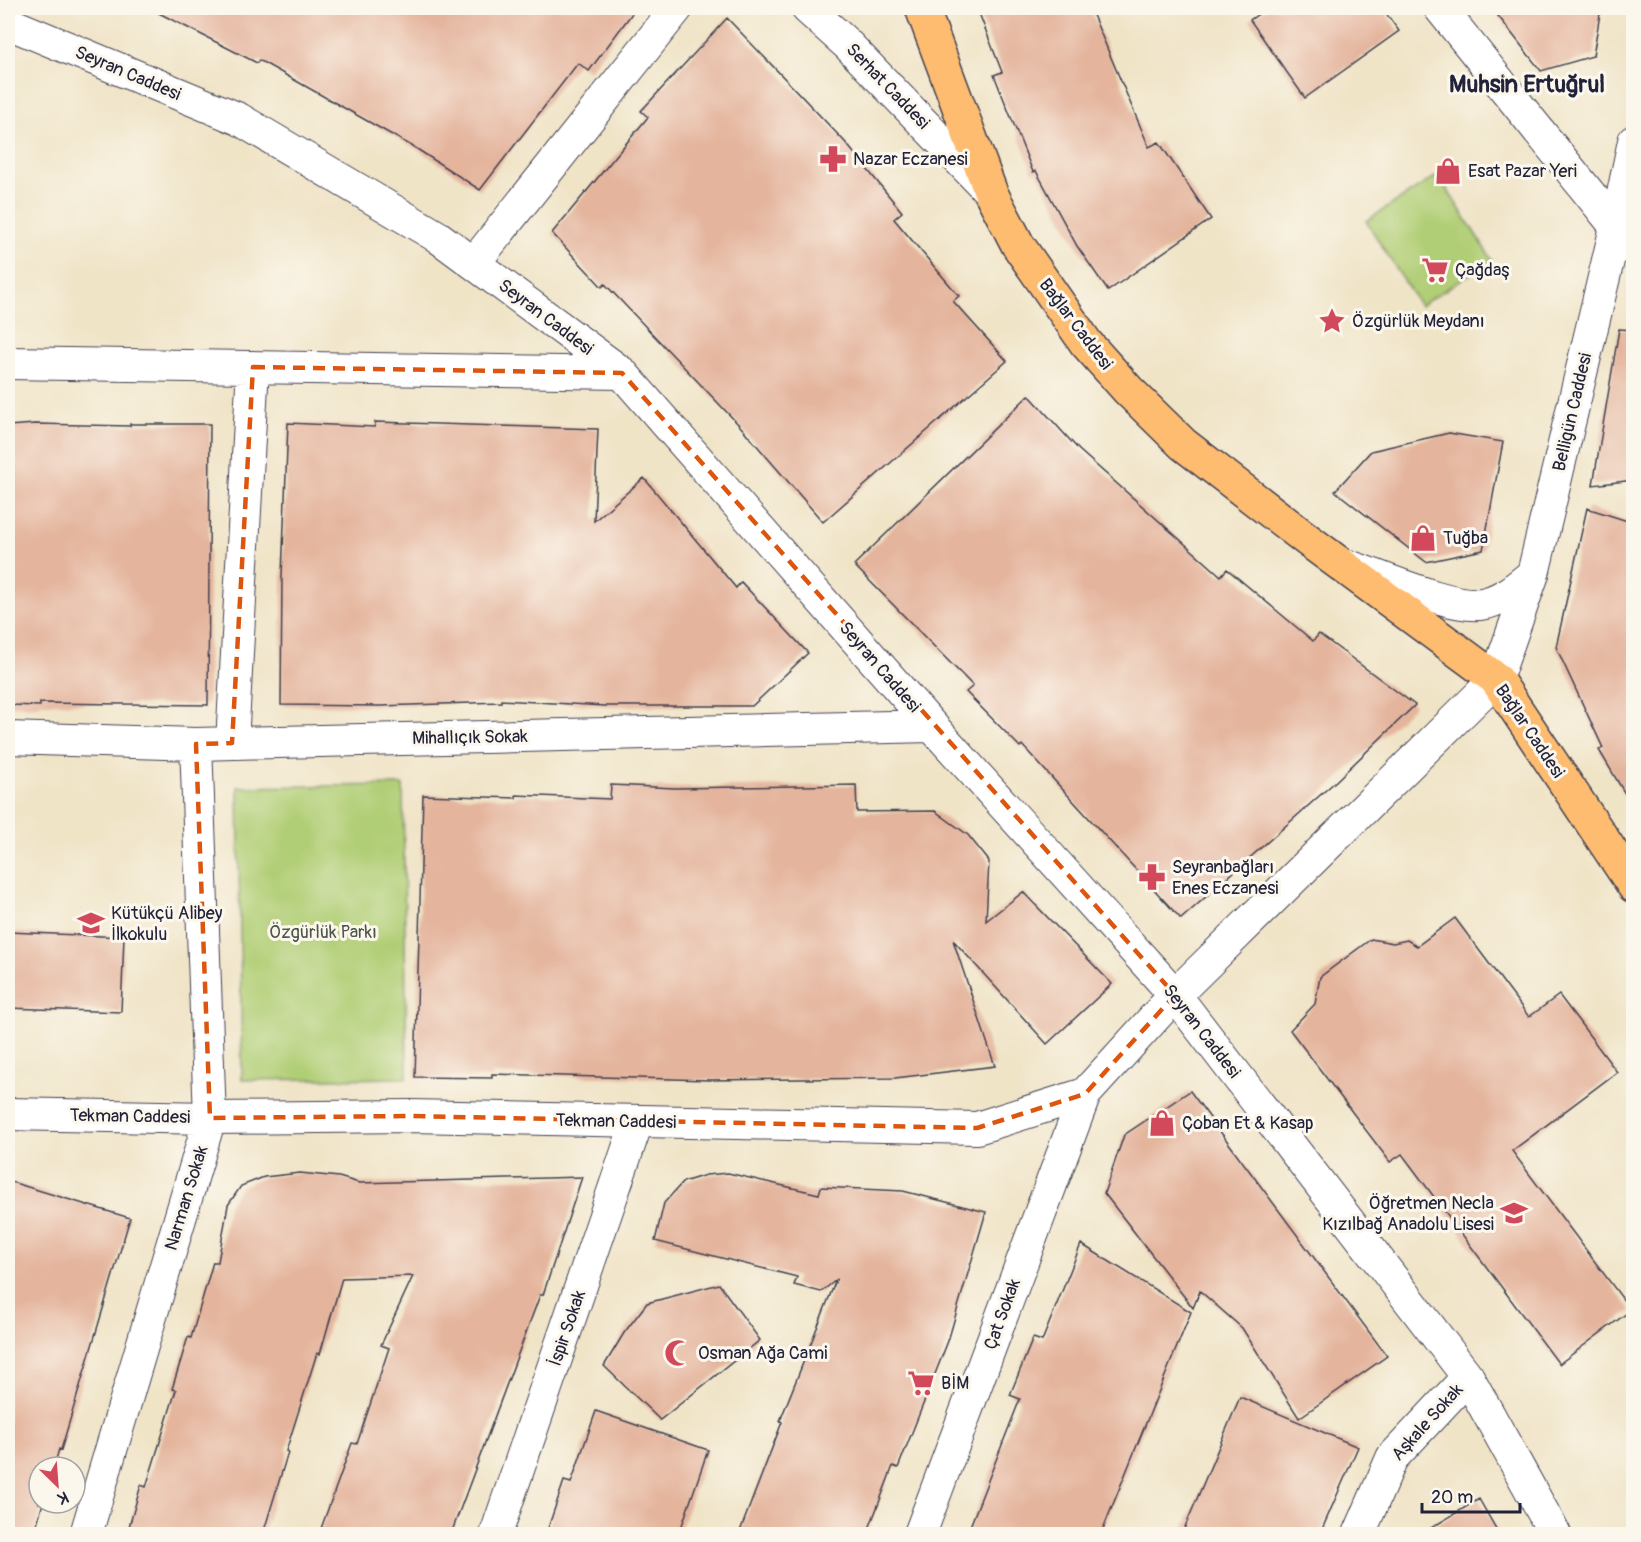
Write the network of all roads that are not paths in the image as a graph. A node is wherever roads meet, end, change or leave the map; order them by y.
1 (677, 8) edge
2 (807, 8) edge
3 (922, 8) edge
4 (1440, 8) edge
5 (8, 23) edge
6 (1634, 141) edge
7 (991, 193) junction
8 (1625, 238) edge
9 (474, 263) junction
10 (8, 363) edge
11 (253, 367) junction
12 (622, 373) junction
13 (1336, 562) junction
14 (1533, 574) junction
15 (1496, 680) junction
16 (932, 726) junction
17 (8, 738) edge
18 (232, 743) junction
19 (196, 744) junction
20 (1634, 886) edge
21 (1175, 995) junction
22 (1085, 1094) junction
23 (8, 1114) edge
24 (210, 1118) junction
25 (637, 1122) junction
26 (1468, 1377) junction
27 (86, 1534) edge
28 (496, 1534) edge
29 (920, 1534) edge
30 (1359, 1534) edge
31 (1555, 1534) edge

1 - 9 street
2 - 7 street, Serhat Caddesi
3 - 7 main road, Bağlar Caddesi
4 - 8 street
5 - 9 street, Seyran Caddesi
6 - 8 street, Belligün Caddesi
7 - 13 main road, Bağlar Caddesi
8 - 14 street, Belligün Caddesi
9 - 12 street, Seyran Caddesi
10 - 11 street
11 - 12 street
11 - 18 street
12 - 16 street, Seyran Caddesi
13 - 14 street, Bağlar Caddesi
13 - 15 main road, Bağlar Caddesi
14 - 15 street, Belligün Caddesi
15 - 20 main road, Bağlar Caddesi
15 - 21 street
16 - 18 street, Mihallıçık Sokak
16 - 21 street, Seyran Caddesi
17 - 19 street, Mihallıçık Sokak
18 - 19 street, Mihallıçık Sokak
19 - 24 street, Narman Sokak
21 - 22 street
21 - 26 street, Seyran Caddesi
22 - 25 street, Tekman Caddesi
22 - 29 street, Çat Sokak
23 - 24 street, Tekman Caddesi
24 - 25 street, Tekman Caddesi
24 - 27 street, Narman Sokak
25 - 28 street, İspir Sokak
26 - 30 street, Aşkale Sokak
26 - 31 street, Seyran Caddesi

